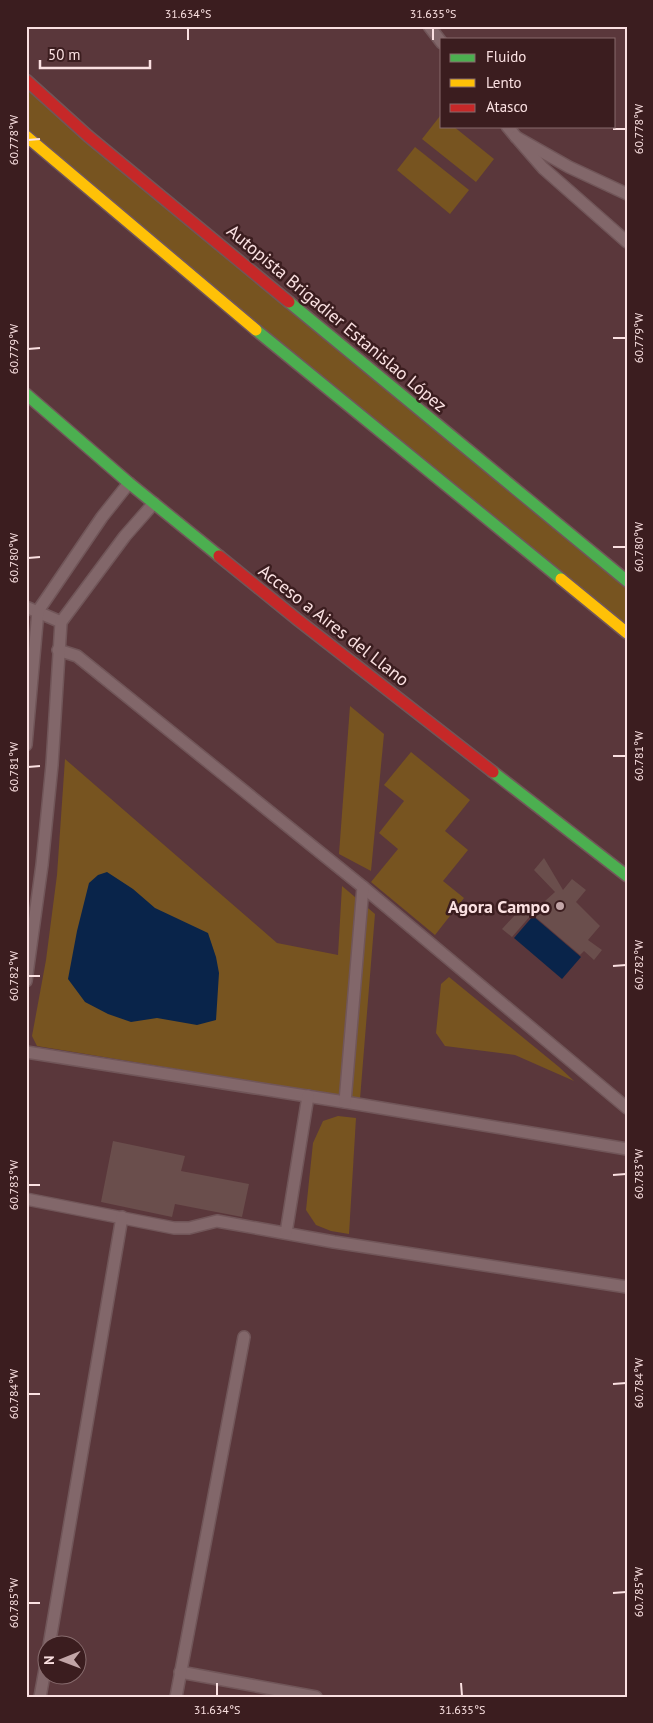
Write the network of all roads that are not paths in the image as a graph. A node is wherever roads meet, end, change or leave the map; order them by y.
1 (429, 26) edge
2 (434, 26) edge
3 (440, 41) edge
4 (26, 80) edge
5 (509, 128) edge
6 (26, 136) edge
7 (516, 137) junction
8 (627, 194) edge
9 (627, 242) edge
10 (26, 394) edge
11 (129, 483) junction
12 (154, 503) junction
13 (627, 581) edge
14 (26, 607) edge
15 (38, 611) junction
16 (61, 622) junction
17 (627, 633) edge
18 (58, 650) junction
19 (26, 745) edge
20 (627, 876) edge
21 (363, 887) junction
22 (26, 981) edge
23 (26, 1052) edge
24 (308, 1096) junction
25 (345, 1102) junction
26 (627, 1108) edge
27 (627, 1149) edge
28 (26, 1199) edge
29 (122, 1217) junction
30 (286, 1232) junction
31 (627, 1287) edge
32 (244, 1337) dead end
33 (51, 1636) edge
34 (180, 1672) junction
35 (176, 1697) edge
36 (316, 1697) edge

1 - 3 street
2 - 3 street
4 - 13 main road, Autopista Brigadier Estanislao López
5 - 7 street
6 - 17 main road
7 - 8 street
7 - 9 street
10 - 11 main road, Acceso a Aires del Llano
11 - 12 main road, Acceso a Aires del Llano
11 - 15 street
12 - 16 street
12 - 20 main road, Acceso a Aires del Llano
14 - 15 street
15 - 16 street
15 - 19 street
16 - 18 street
18 - 21 street
18 - 22 street
21 - 25 street
21 - 26 street
23 - 24 street
24 - 25 street
24 - 30 street
25 - 27 street
28 - 29 street
29 - 30 street
29 - 33 street
30 - 31 street
32 - 34 street
34 - 35 street
34 - 36 street

